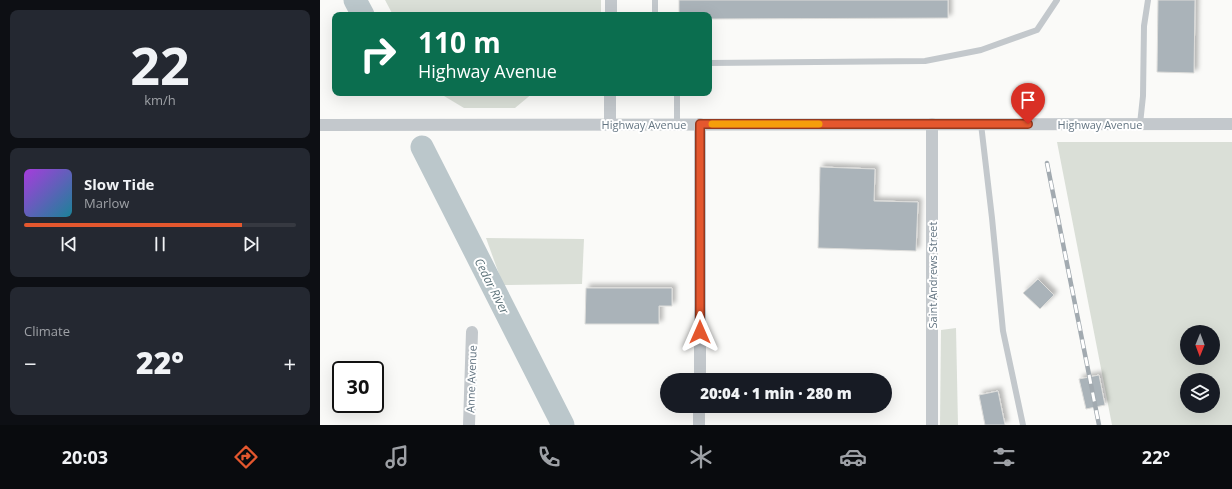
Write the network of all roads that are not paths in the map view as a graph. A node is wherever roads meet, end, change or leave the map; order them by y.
1 (611, 0) edge
2 (655, 0) edge
3 (1057, 0) edge
4 (1148, 0) edge
5 (611, 12) edge
6 (655, 12) edge
7 (712, 63) edge
8 (610, 96) edge
9 (677, 96) edge
10 (610, 124) junction
11 (677, 124) junction
12 (700, 124) junction
13 (932, 124) junction
14 (981, 124) junction
15 (1140, 124) junction
16 (1232, 124) edge
17 (320, 125) edge
18 (472, 332) dead end
19 (700, 373) edge
20 (699, 413) edge
21 (469, 425) edge
22 (699, 425) edge
23 (932, 425) edge
24 (1023, 425) edge

1 - 5 street
2 - 6 lane
3 - 7 lane
4 - 15 lane
8 - 10 street
9 - 11 lane
10 - 11 street, Highway Avenue
10 - 17 street, Highway Avenue
11 - 12 street, Highway Avenue
12 - 13 street, Highway Avenue
12 - 19 street
13 - 14 street, Highway Avenue
13 - 23 street, Saint Andrews Street
14 - 15 street, Highway Avenue
14 - 24 lane
15 - 16 street, Highway Avenue
18 - 21 street, Anne Avenue
20 - 22 street

